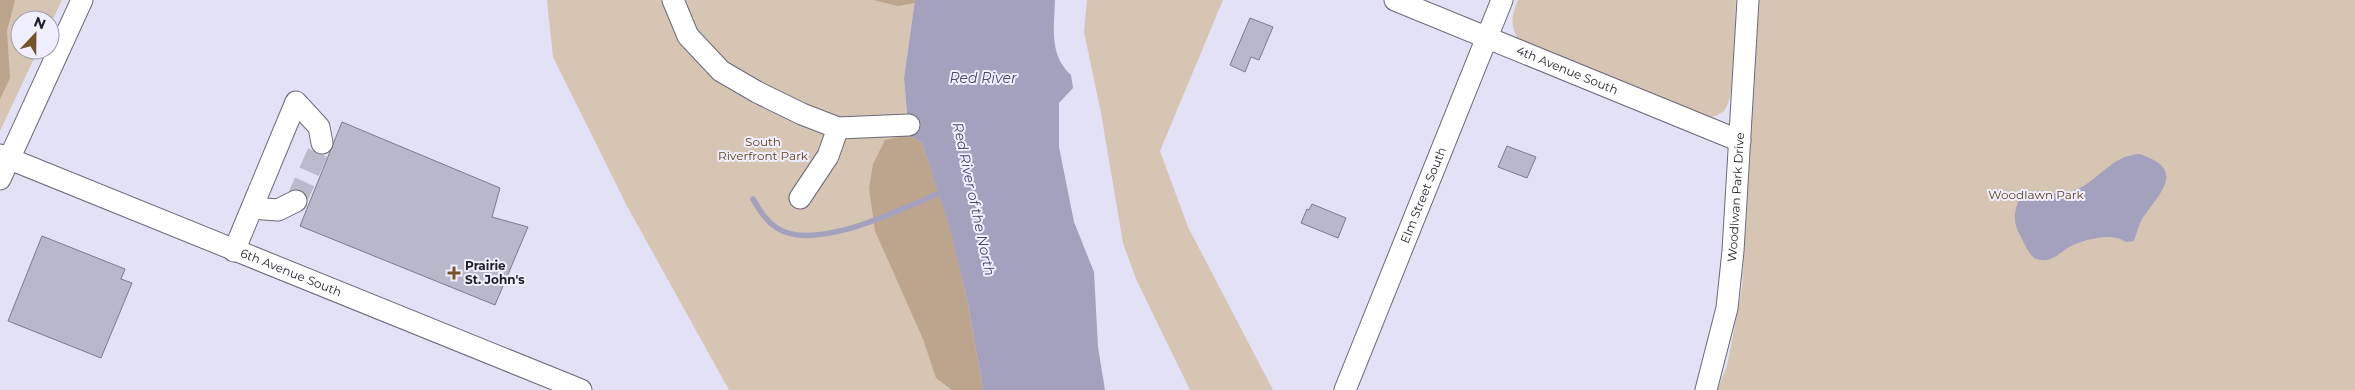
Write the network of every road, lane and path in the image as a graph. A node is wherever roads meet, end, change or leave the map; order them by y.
1 (82, 0) edge
2 (673, 0) edge
3 (1394, 0) edge
4 (1502, 0) edge
5 (1748, 0) edge
6 (1486, 37) junction
7 (909, 125) dead end
8 (838, 128) junction
9 (1740, 141) junction
10 (322, 143) dead end
11 (5, 157) edge
12 (0, 180) edge
13 (800, 198) dead end
14 (296, 201) dead end
15 (252, 208) junction
16 (234, 250) junction
17 (581, 390) edge
18 (1345, 390) edge
19 (1706, 390) edge

1 - 11 street
2 - 8 street
3 - 6 street, 4th Avenue South
4 - 6 street, Elm Street South
5 - 9 street, Woodlwan Park Drive
6 - 9 street, 4th Avenue South
6 - 18 street, Elm Street South
7 - 8 street
8 - 13 street
9 - 19 street, Woodlwan Park Drive
10 - 15 street
11 - 12 street
11 - 16 street, 6th Avenue South
14 - 15 street
15 - 16 street
16 - 17 street, 6th Avenue South

